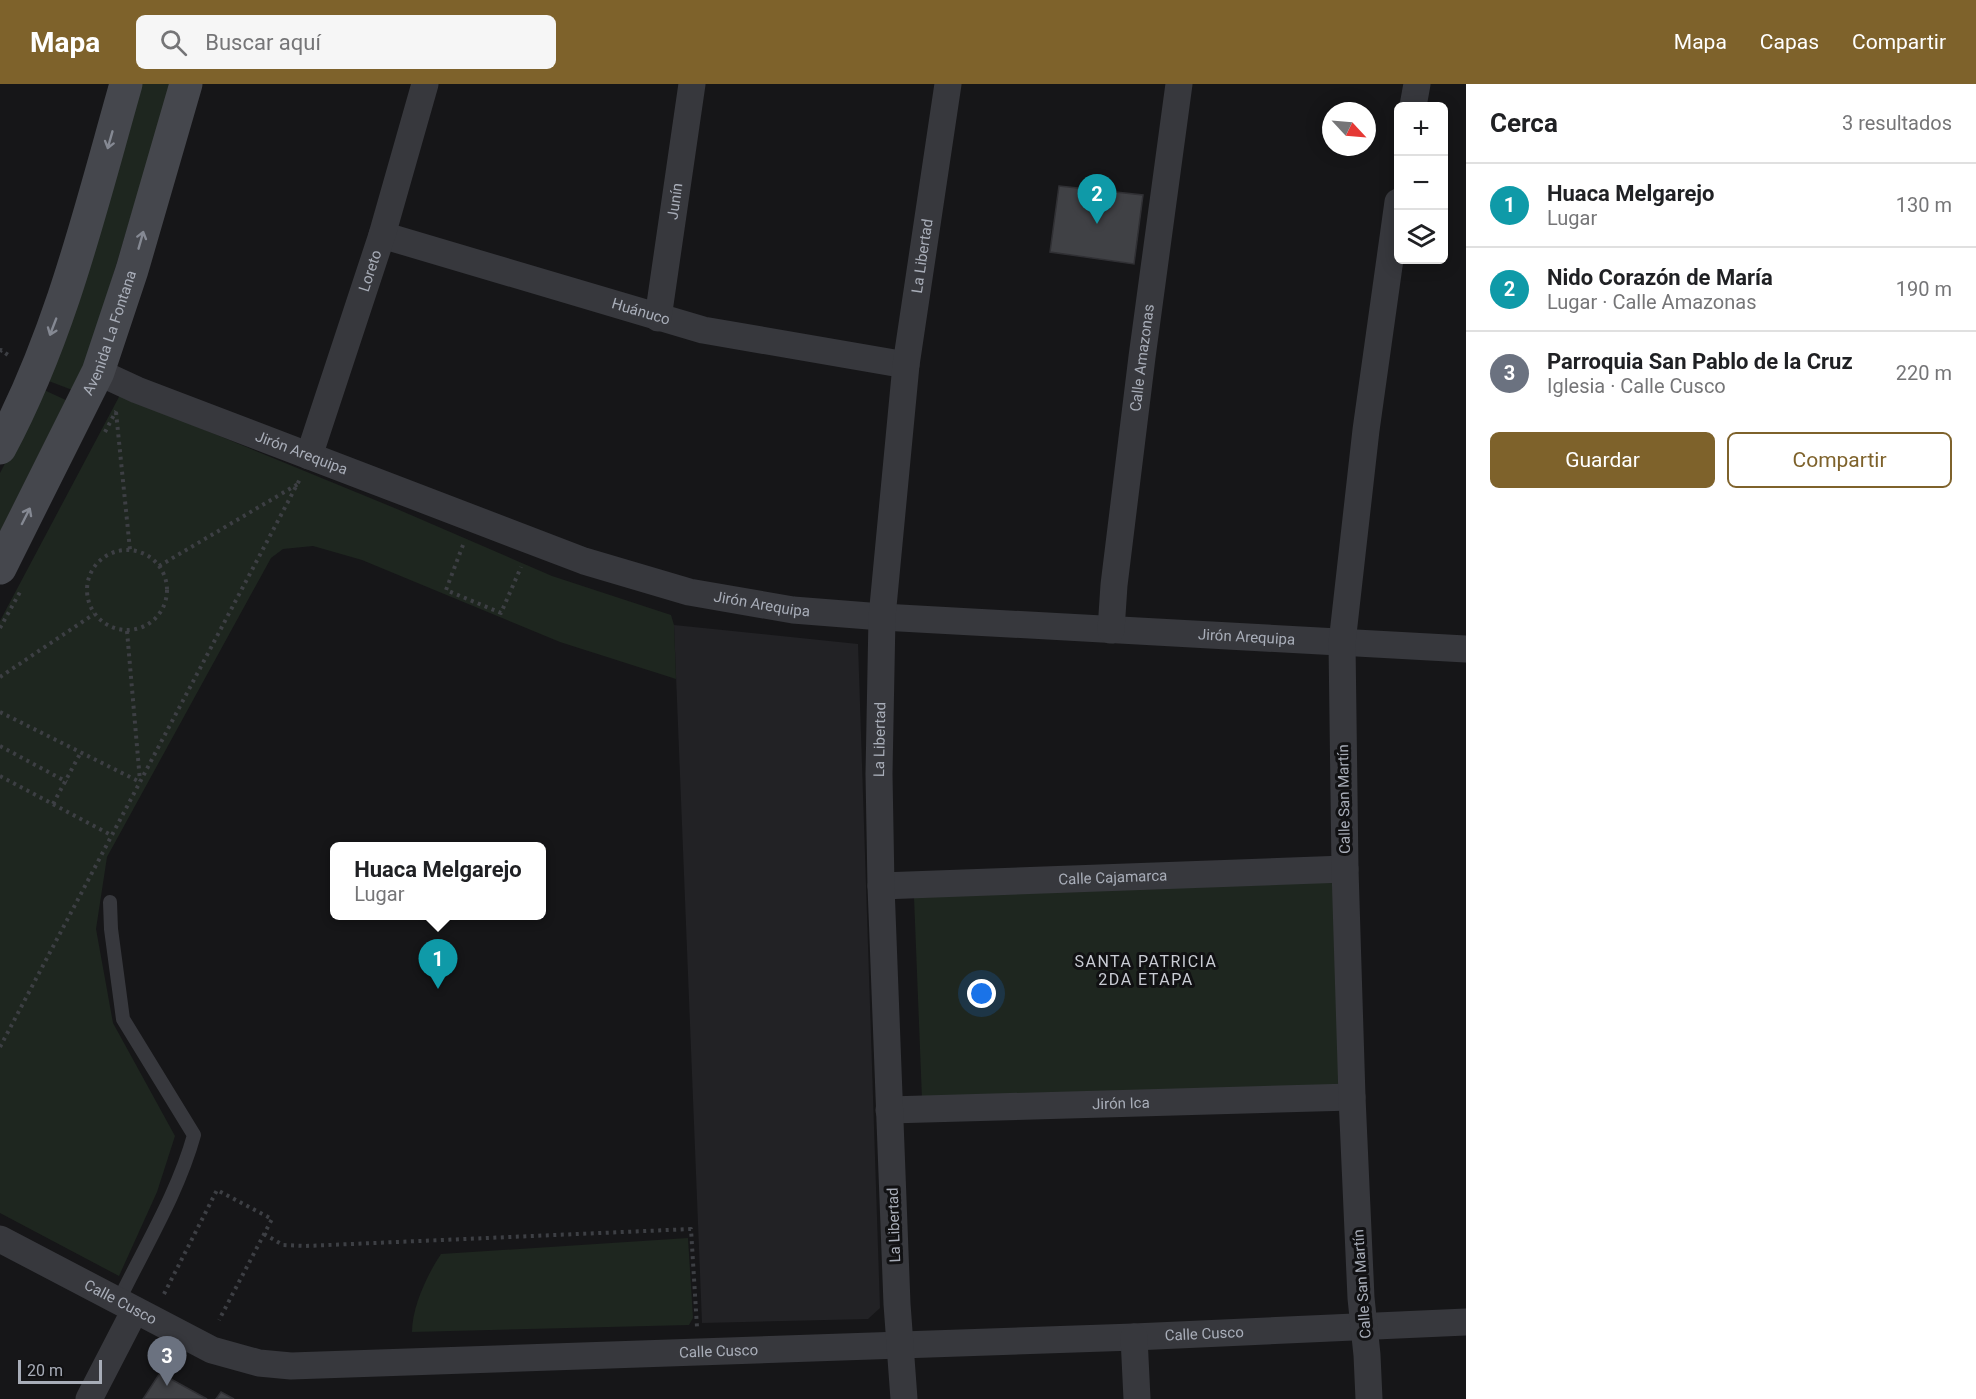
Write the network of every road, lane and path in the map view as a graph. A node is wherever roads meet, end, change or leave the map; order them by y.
1 (126, 84) edge
2 (186, 84) edge
3 (425, 84) edge
4 (692, 84) edge
5 (948, 84) edge
6 (1179, 84) edge
7 (1417, 84) edge
8 (1414, 102) edge
9 (1397, 210) edge
10 (381, 235) junction
11 (658, 318) junction
12 (906, 365) junction
13 (98, 372) junction
14 (116, 411) dead end
15 (0, 448) edge
16 (309, 456) junction
17 (453, 541) dead end
18 (464, 545) junction
19 (473, 549) dead end
20 (129, 550) junction
21 (511, 563) dead end
22 (159, 566) junction
23 (521, 567) junction
24 (0, 568) edge
25 (530, 570) dead end
26 (94, 614) junction
27 (882, 617) junction
28 (1111, 630) junction
29 (127, 631) junction
30 (1342, 643) junction
31 (1466, 649) edge
32 (0, 677) edge
33 (0, 712) edge
34 (0, 746) edge
35 (81, 752) junction
36 (0, 776) edge
37 (66, 782) junction
38 (140, 782) junction
39 (53, 804) junction
40 (111, 835) junction
41 (1345, 868) junction
42 (881, 886) junction
43 (110, 902) dead end
44 (0, 1047) edge
45 (1352, 1097) junction
46 (889, 1110) junction
47 (264, 1234) junction
48 (0, 1239) edge
49 (130, 1277) junction
50 (164, 1295) junction
51 (173, 1299) dead end
52 (126, 1306) junction
53 (209, 1316) dead end
54 (219, 1320) junction
55 (1466, 1322) edge
56 (229, 1325) dead end
57 (1364, 1325) junction
58 (686, 1328) dead end
59 (1134, 1337) junction
60 (900, 1345) junction
61 (89, 1399) edge
62 (904, 1399) edge
63 (1137, 1399) edge
64 (1369, 1399) edge

1 -> 15 main road
13 -> 2 main road, Avenida La Fontana
3 - 10 street, Loreto
4 - 11 street, Junín
5 - 12 street, La Libertad
6 - 28 street, Calle Amazonas
7 - 8 street
9 - 30 street, Calle San Martín
10 - 11 street, Huánuco
10 - 16 street, Loreto
11 - 12 street, Huánuco
12 - 27 street, La Libertad
13 - 16 street, Jirón Arequipa
24 -> 13 main road, Avenida La Fontana
14 - 20 path
16 - 27 street, Jirón Arequipa
17 - 18 path
18 - 19 path
18 - 23 path
20 - 22 path
20 - 26 path
21 - 23 path
22 - 29 path
22 - 38 path
23 - 25 path
26 - 29 path
26 - 32 path
27 - 28 street, Jirón Arequipa
27 - 42 street, La Libertad
28 - 30 street, Jirón Arequipa
29 - 38 path
30 - 31 street, Jirón Arequipa
30 - 41 street, Calle San Martín
33 - 35 path
34 - 37 path
35 - 37 path
35 - 38 path
36 - 39 path
37 - 39 path
38 - 40 path
39 - 40 path
40 - 44 path
41 - 42 street, Calle Cajamarca
41 - 45 street, Calle San Martín
42 - 46 street, La Libertad
43 - 49 lane
45 - 46 street, Jirón Ica
45 - 57 street, Calle San Martín
46 - 60 street, La Libertad
47 - 50 path
47 - 54 path
47 - 58 path
48 - 52 street, Calle Cusco
49 - 50 path
49 - 52 lane
50 - 51 path
52 - 60 street, Calle Cusco
52 - 61 street
53 - 54 path
54 - 56 path
55 - 57 street, Calle Cusco
57 - 59 street, Calle Cusco
57 - 64 street, Calle San Martín
59 - 60 street, Calle Cusco
59 - 63 street
60 - 62 street, La Libertad

